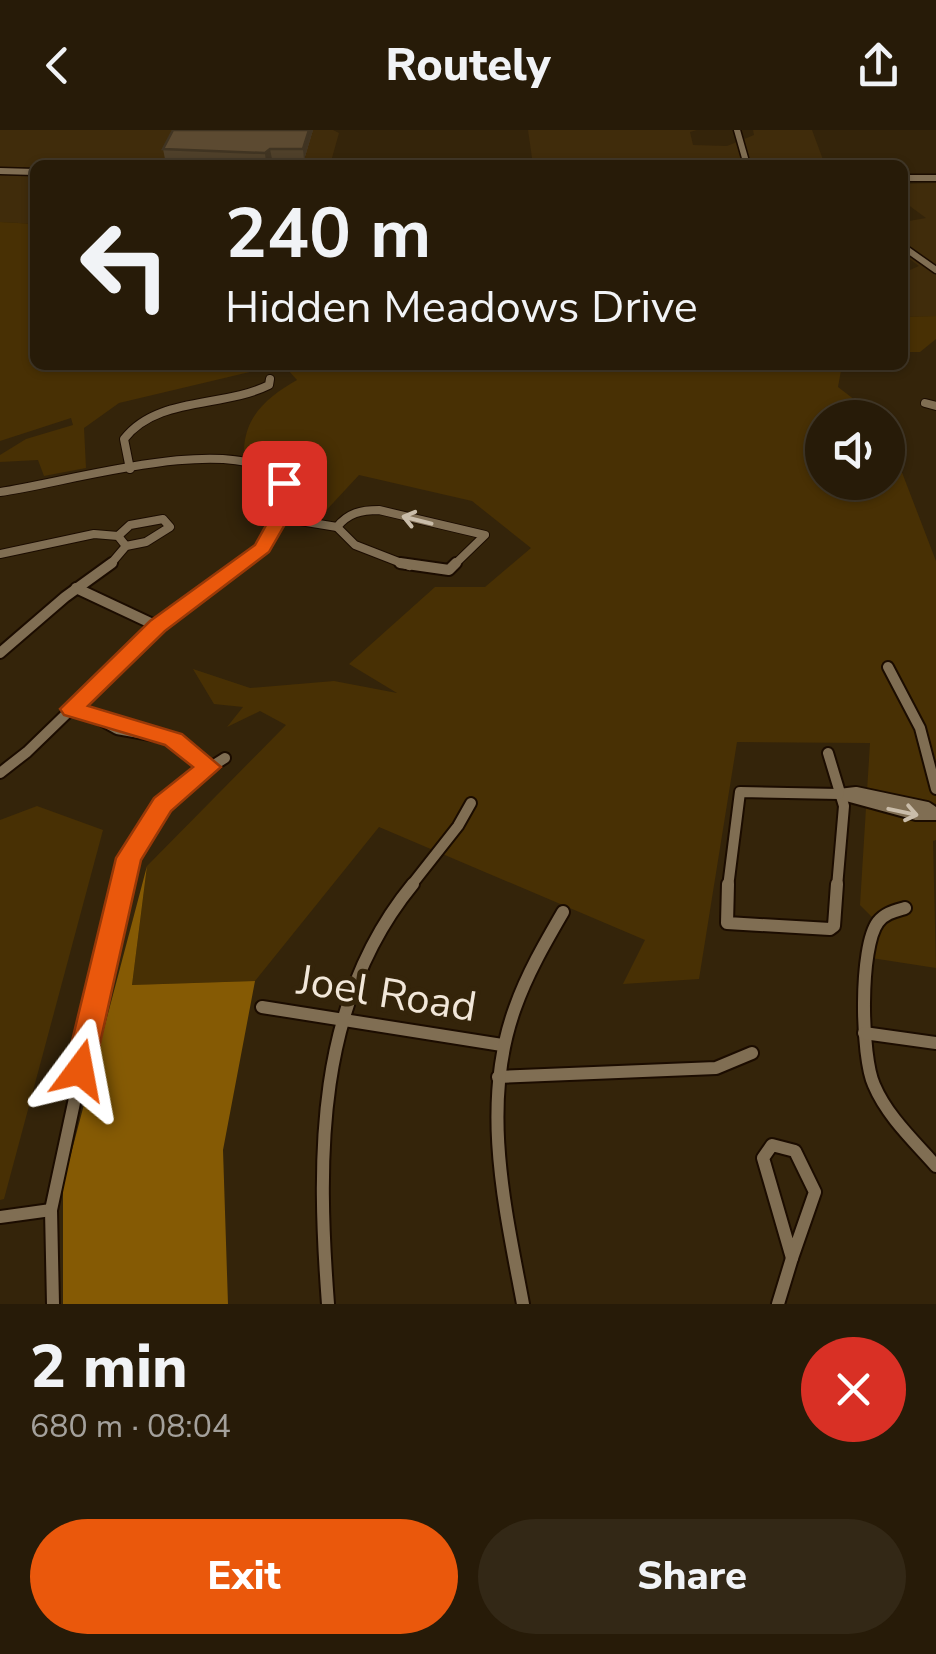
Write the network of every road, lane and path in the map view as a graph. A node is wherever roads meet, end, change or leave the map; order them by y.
1 (736, 130) edge
2 (745, 160) edge
3 (0, 171) edge
4 (30, 172) edge
5 (908, 178) edge
6 (936, 178) edge
7 (908, 250) edge
8 (936, 270) edge
9 (270, 379) dead end
10 (925, 403) dead end
11 (936, 406) edge
12 (130, 469) junction
13 (0, 492) edge
14 (282, 518) junction
15 (337, 527) junction
16 (118, 536) junction
17 (126, 546) junction
18 (0, 554) edge
19 (76, 588) junction
20 (157, 626) junction
21 (0, 654) edge
22 (888, 667) dead end
23 (72, 709) junction
24 (828, 753) dead end
25 (225, 758) dead end
26 (210, 767) junction
27 (0, 773) edge
28 (936, 789) edge
29 (839, 794) junction
30 (471, 803) dead end
31 (936, 814) edge
32 (905, 908) dead end
33 (563, 912) dead end
34 (262, 1007) dead end
35 (343, 1020) junction
36 (864, 1034) junction
37 (936, 1043) edge
38 (502, 1045) junction
39 (752, 1053) dead end
40 (498, 1076) junction
41 (936, 1166) edge
42 (51, 1210) junction
43 (0, 1217) edge
44 (792, 1258) junction
45 (53, 1304) edge
46 (328, 1304) edge
47 (523, 1304) edge
48 (778, 1304) edge

1 - 2 street
3 - 4 street
5 - 6 street
7 - 8 street
9 - 12 street
10 - 11 street
12 - 13 street
12 - 14 street
14 - 15 street
14 - 20 street
15 -> 15 street
16 - 17 street
16 - 17 street
16 - 18 street
17 - 19 street
19 - 20 street
19 - 21 street
20 - 23 street
22 - 28 street
23 - 26 street
23 - 27 street
24 - 29 street
25 - 26 street
26 - 42 street
29 - 29 street
29 - 31 street
30 - 35 street
32 - 36 street
33 - 38 street
34 - 35 street, Joel Road
35 - 38 street, Joel Road
35 - 46 street
36 - 37 street
36 - 41 street
38 - 40 street
39 - 40 street
40 - 47 street
42 - 43 street
42 - 45 street
44 - 44 street
44 - 48 street

